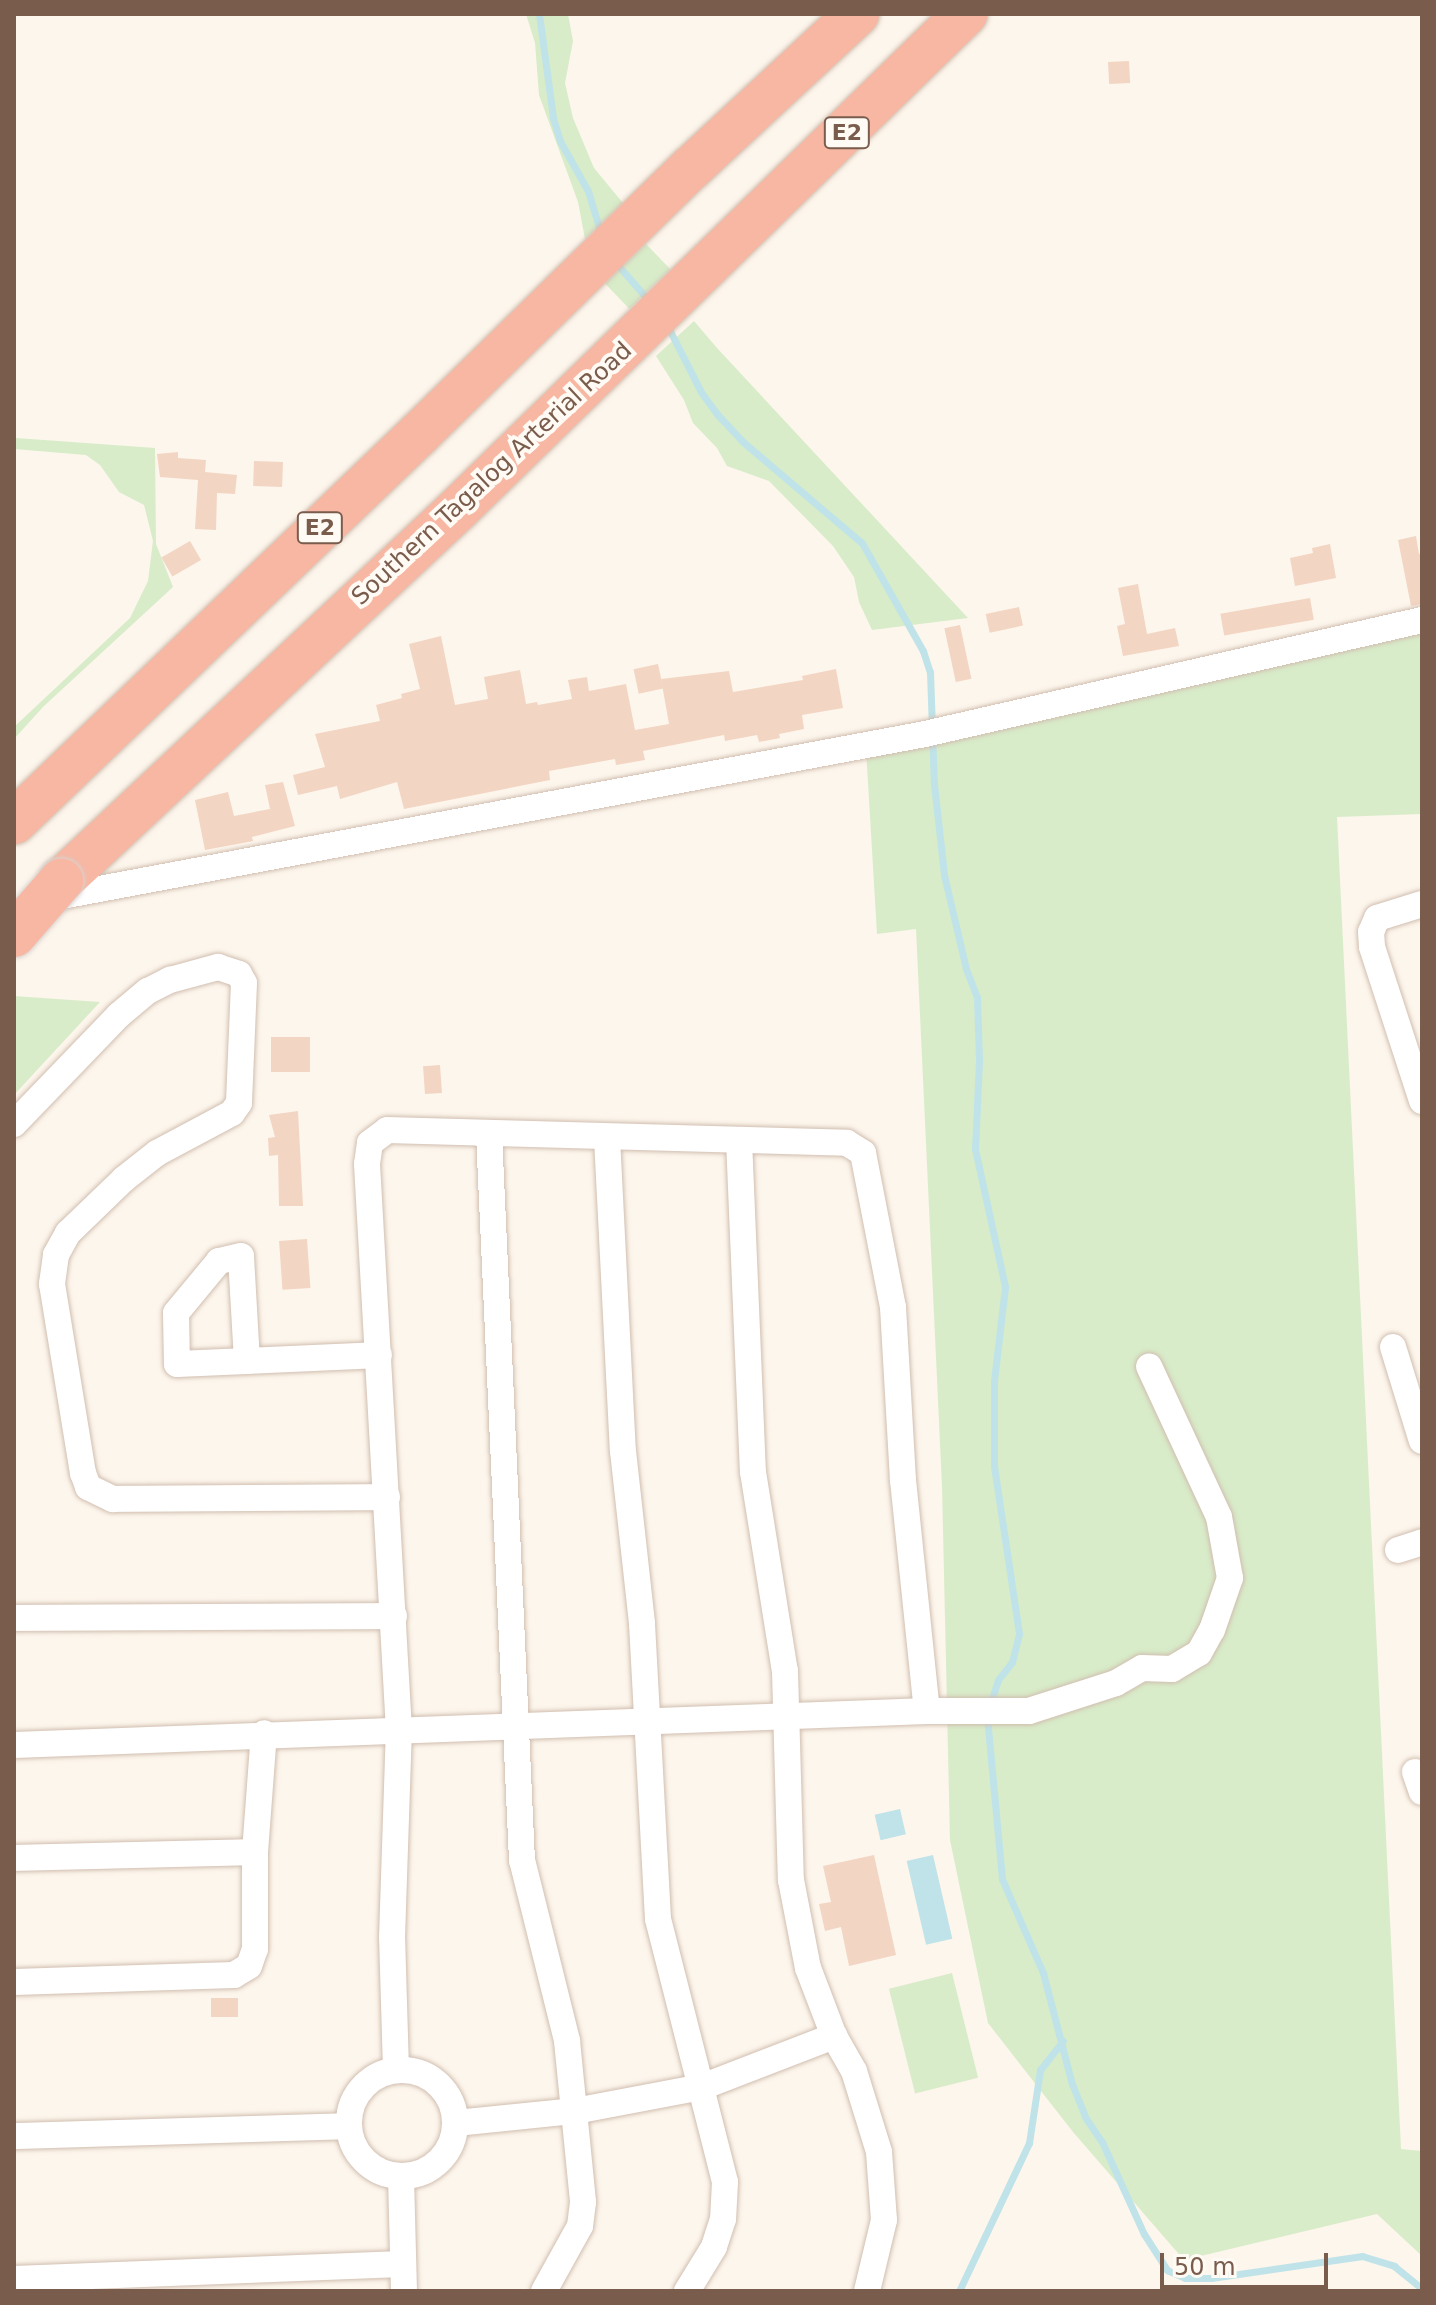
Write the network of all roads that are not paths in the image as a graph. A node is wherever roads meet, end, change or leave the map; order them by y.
1 (857, 14) edge
2 (965, 14) edge
3 (1422, 620) edge
4 (14, 822) edge
5 (61, 881) junction
6 (1422, 904) edge
7 (14, 905) edge
8 (14, 929) edge
9 (14, 935) edge
10 (1422, 1101) edge
11 (14, 1124) edge
12 (489, 1134) junction
13 (607, 1138) junction
14 (739, 1140) junction
15 (1393, 1347) dead end
16 (379, 1355) junction
17 (247, 1361) dead end
18 (1149, 1366) dead end
19 (1422, 1441) edge
20 (387, 1497) junction
21 (394, 1616) junction
22 (14, 1618) edge
23 (927, 1711) junction
24 (788, 1717) junction
25 (649, 1723) junction
26 (514, 1726) junction
27 (399, 1731) junction
28 (264, 1733) junction
29 (14, 1745) edge
30 (255, 1852) junction
31 (14, 1858) edge
32 (14, 1982) edge
33 (834, 2036) junction
34 (396, 2070) junction
35 (702, 2087) junction
36 (575, 2111) junction
37 (456, 2123) junction
38 (348, 2126) junction
39 (14, 2136) edge
40 (401, 2177) junction
41 (402, 2264) junction
42 (14, 2279) edge
43 (47, 2284) edge
44 (404, 2291) edge
45 (544, 2291) edge
46 (687, 2291) edge
47 (867, 2291) edge

1 - 4 highway, E2
2 - 5 highway, Southern Tagalog Arterial Road / E2
3 - 7 street
5 - 8 highway, Southern Tagalog Arterial Road / E2, bridge
5 - 9 highway, bridge
6 - 10 street
11 - 20 street
12 - 13 street
12 - 16 street
12 - 26 street
13 - 14 street
13 - 25 street
14 - 23 street
14 - 24 street
15 - 19 street
16 - 17 street
16 - 20 street
18 - 23 street
20 - 21 street
21 - 22 street
21 - 27 street
23 - 24 street
24 - 25 street
24 - 33 street
25 - 26 street
25 - 35 street
26 - 27 street
26 - 36 street
27 - 28 street
27 - 34 street
28 - 29 street
28 - 30 street
30 - 31 street
30 - 32 street
33 - 35 street
33 - 47 street
34 - 37 street
34 - 38 street
35 - 36 street
35 - 46 street
36 - 37 street
36 - 45 street
37 - 40 street
38 - 39 street
38 - 40 street
40 - 41 street
41 - 43 street
41 - 44 street
42 - 43 street

